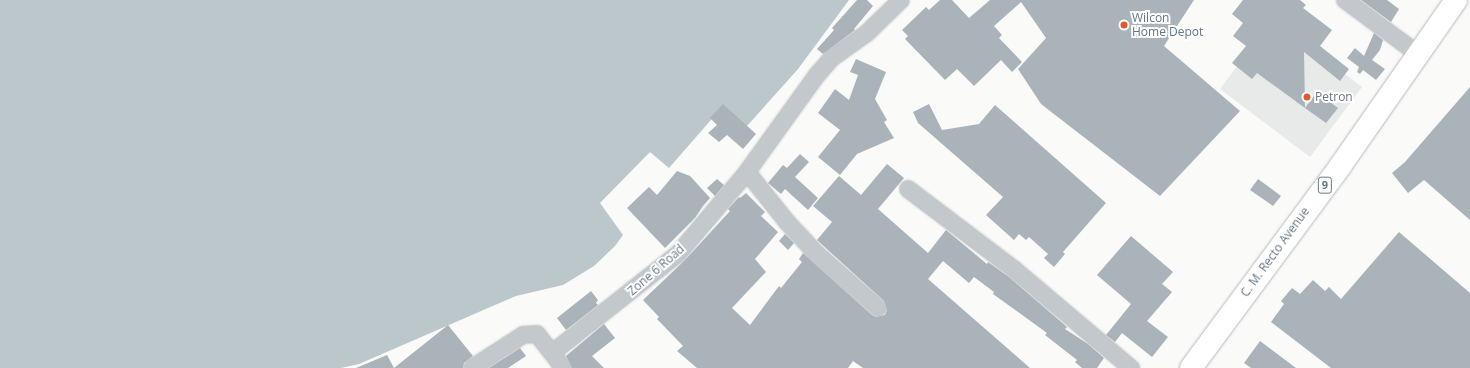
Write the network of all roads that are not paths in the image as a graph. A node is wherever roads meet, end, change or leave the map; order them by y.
1 (901, 0) edge
2 (1345, 0) edge
3 (1456, 0) edge
4 (1418, 54) junction
5 (747, 172) junction
6 (908, 189) dead end
7 (878, 308) dead end
8 (552, 352) junction
9 (472, 368) edge
10 (563, 368) edge
11 (1131, 368) edge
12 (1191, 368) edge

1 - 5 street, Zone 6 Road
2 - 4 street
3 - 4 highway, C. M. Recto Avenue / 9
4 - 12 highway, C. M. Recto Avenue / 9
5 - 7 street
5 - 8 street, Zone 6 Road
6 - 11 street
8 - 9 street
8 - 10 street

